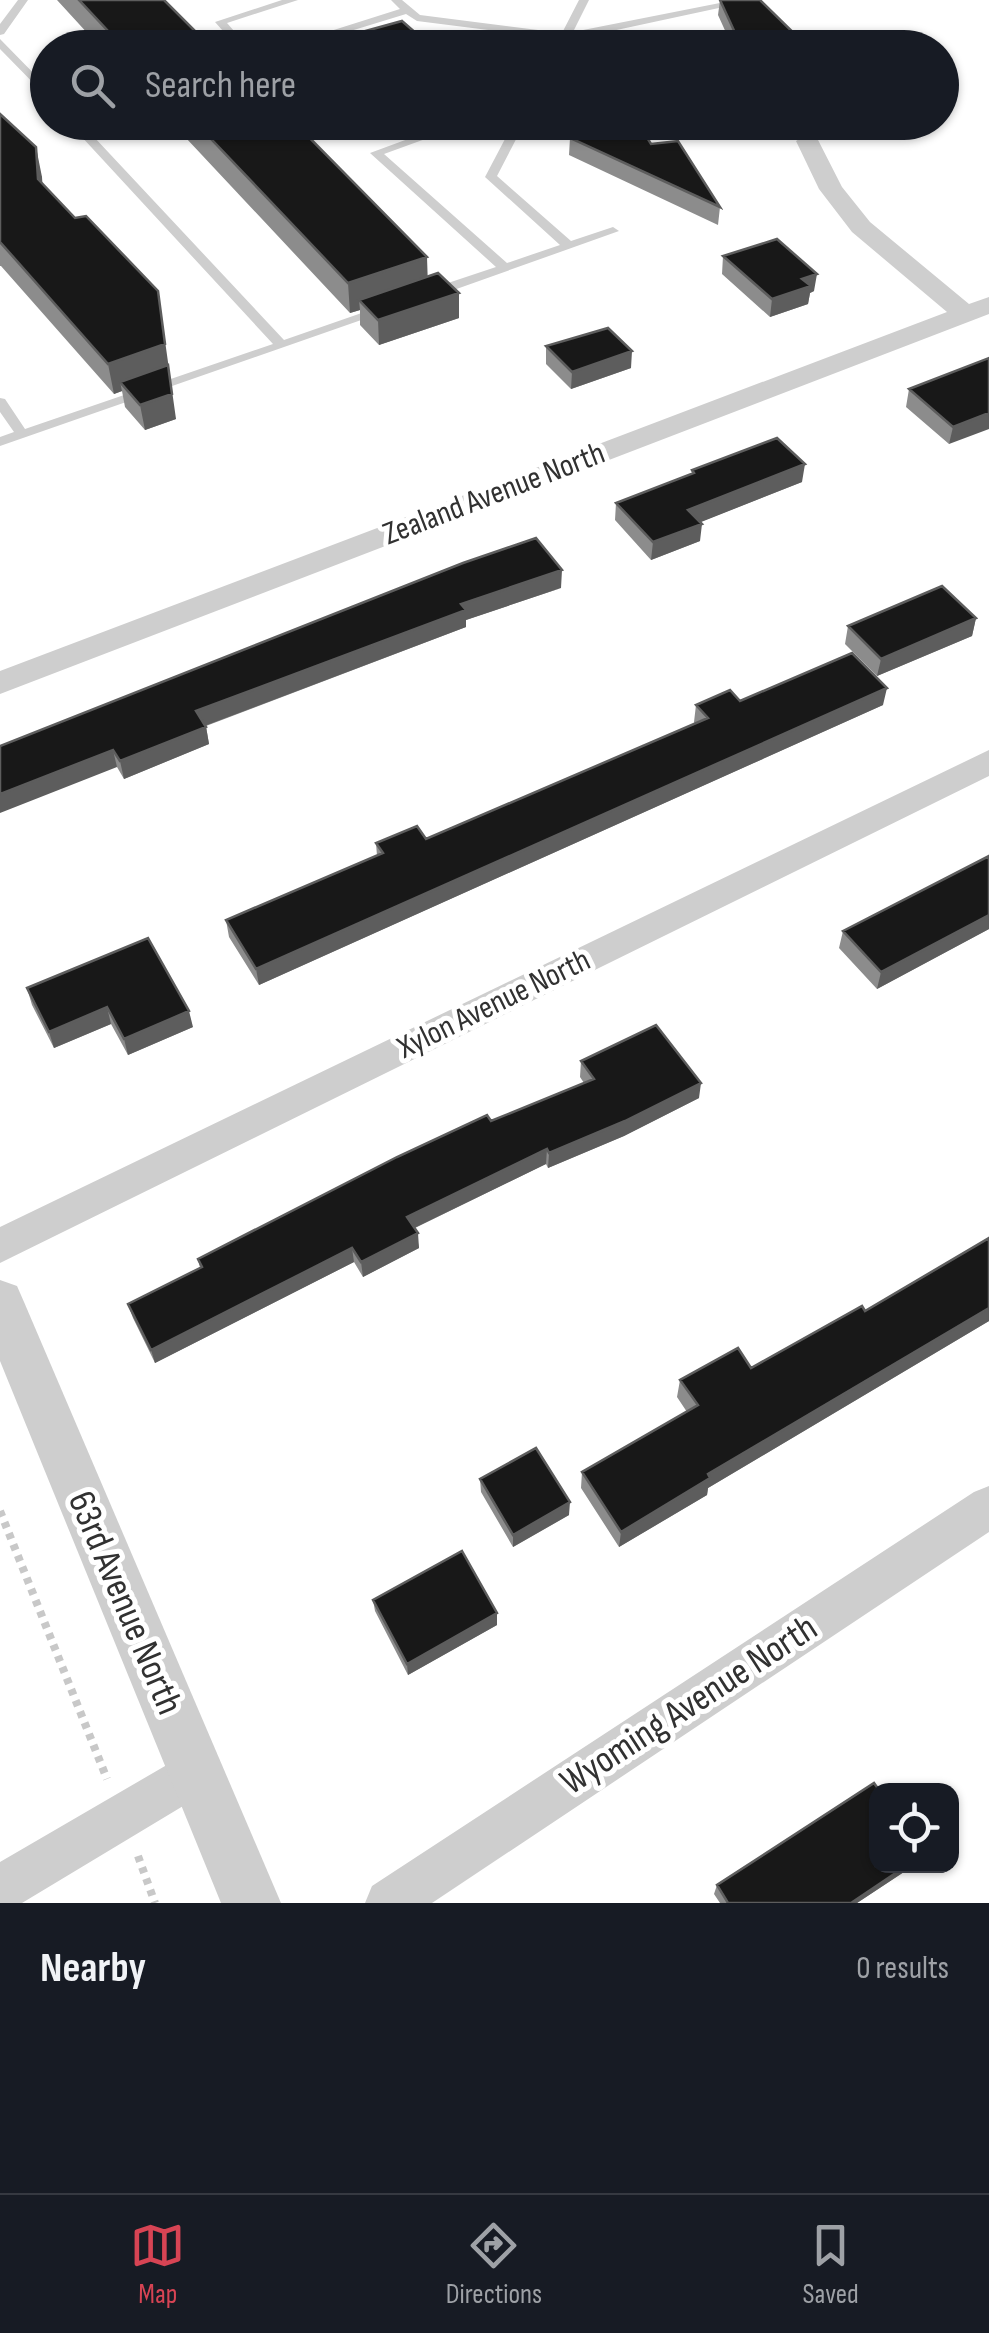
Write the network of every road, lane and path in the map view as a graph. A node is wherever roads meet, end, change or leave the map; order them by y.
1 (23, 0) edge
2 (294, 0) edge
3 (396, 0) edge
4 (584, 0) edge
5 (662, 0) edge
6 (751, 0) edge
7 (407, 10) junction
8 (656, 20) junction
9 (227, 30) edge
10 (341, 30) edge
11 (490, 30) edge
12 (569, 30) edge
13 (614, 30) edge
14 (0, 32) edge
15 (0, 42) edge
16 (30, 75) edge
17 (90, 140) edge
18 (414, 140) edge
19 (511, 140) edge
20 (808, 141) dead end
21 (613, 231) dead end
22 (569, 246) junction
23 (505, 268) junction
24 (412, 300) edge
25 (394, 306) edge
26 (977, 310) edge
27 (282, 345) junction
28 (0, 402) edge
29 (22, 434) junction
30 (0, 442) edge
31 (0, 683) edge
32 (989, 762) edge
33 (0, 1246) edge
34 (0, 1302) edge
35 (989, 1507) edge
36 (0, 1511) edge
37 (196, 1771) junction
38 (122, 1815) junction
39 (0, 1889) edge
40 (156, 1903) edge
41 (251, 1903) edge
42 (389, 1903) edge

1 - 14 lane
2 - 9 lane
3 - 7 lane
4 - 12 lane
5 - 8 lane
6 - 8 lane
7 - 10 lane
7 - 11 lane
8 - 13 lane
15 - 16 lane
17 - 27 lane
18 - 23 lane
19 - 22 lane
20 - 26 street
21 - 22 lane
22 - 23 lane
23 - 24 lane
25 - 27 lane
26 - 31 street, Zealand Avenue North
27 - 29 lane
28 - 29 lane
29 - 30 lane
32 - 33 street, Xylon Avenue North
34 - 37 street, 63rd Avenue North
35 - 42 street, Wyoming Avenue North
36 - 38 path
37 - 38 street
37 - 41 street, 63rd Avenue North
38 - 39 street
38 - 40 path

